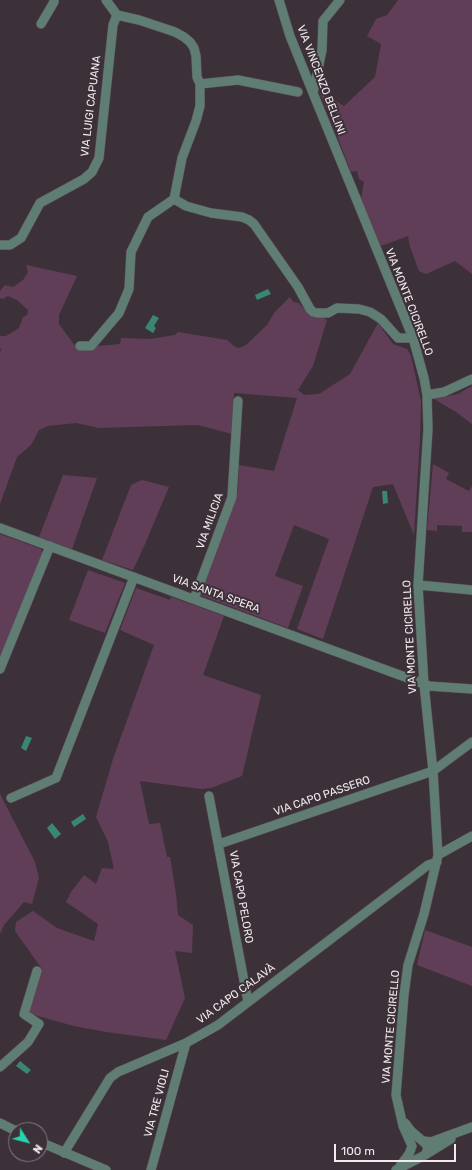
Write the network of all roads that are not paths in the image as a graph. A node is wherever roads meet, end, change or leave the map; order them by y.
1 (54, 0) edge
2 (106, 0) edge
3 (279, 0) edge
4 (340, 0) edge
5 (117, 15) junction
6 (41, 24) dead end
7 (200, 84) junction
8 (298, 92) dead end
9 (312, 92) junction
10 (344, 168) joint
11 (174, 199) junction
12 (0, 245) edge
13 (413, 338) junction
14 (80, 346) dead end
15 (472, 379) edge
16 (427, 396) junction
17 (238, 401) dead end
18 (0, 528) edge
19 (50, 546) junction
20 (134, 577) junction
21 (418, 585) junction
22 (472, 590) edge
23 (194, 598) junction
24 (0, 669) edge
25 (424, 684) junction
26 (472, 689) edge
27 (472, 742) edge
28 (433, 771) junction
29 (209, 796) dead end
30 (11, 798) dead end
31 (472, 836) edge
32 (219, 844) junction
33 (438, 858) junction
34 (38, 971) dead end
35 (248, 1002) junction
36 (186, 1043) junction
37 (0, 1067) edge
38 (400, 1115) junction
39 (468, 1128) edge
40 (423, 1141) junction
41 (48, 1146) edge
42 (411, 1148) junction
43 (64, 1153) junction
44 (424, 1156) junction
45 (106, 1170) edge
46 (151, 1170) edge
47 (397, 1170) edge

1 - 6 street
2 - 5 street
3 - 9 street, VIA VINCENZO BELLINI
4 - 9 street
5 - 7 street
5 - 12 street, VIA LUIGI CAPUANA
7 - 8 street
7 - 11 street
9 - 10 street, VIA VINCENZO BELLINI
10 - 13 street, VIA MONTE CICIRELLO
11 - 13 street
11 - 14 street
13 - 16 street, VIA MONTE CICIRELLO
15 - 16 street
16 - 21 street, VIA MONTE CICIRELLO
17 - 23 street, VIA MILICIA
18 - 19 street, VIA SANTA SPERA
19 - 20 street, VIA SANTA SPERA
19 - 24 street
20 - 23 street, VIA SANTA SPERA
20 - 30 street
21 - 22 street
21 - 25 street, VIA MONTE CICIRELLO
23 - 25 street, VIA SANTA SPERA
25 - 26 street, VIA SANTA SPERA
25 - 28 street, VIA MONTE CICIRELLO
27 - 28 street, VIA CAPO PASSERO
28 - 32 street, VIA CAPO PASSERO
28 - 33 street, VIA MONTE CICIRELLO
29 - 32 street, VIA CAPO PELORO
31 - 33 street, VIA CAPO CALAVÀ
32 - 35 street, VIA CAPO PELORO
33 - 35 street, VIA CAPO CALAVÀ
33 - 38 street, VIA MONTE CICIRELLO
34 - 37 street
35 - 36 street, VIA CAPO CALAVÀ
36 - 43 street, VIA CAPO CALAVÀ
36 - 46 street, VIA TRE VIOLI
38 - 40 street
38 - 42 street, VIA MONTE CICIRELLO
39 - 40 street
39 - 44 street
40 - 42 street
40 - 44 street
41 - 43 street
42 - 44 street
42 - 47 street
43 - 45 street
44 - 47 street

